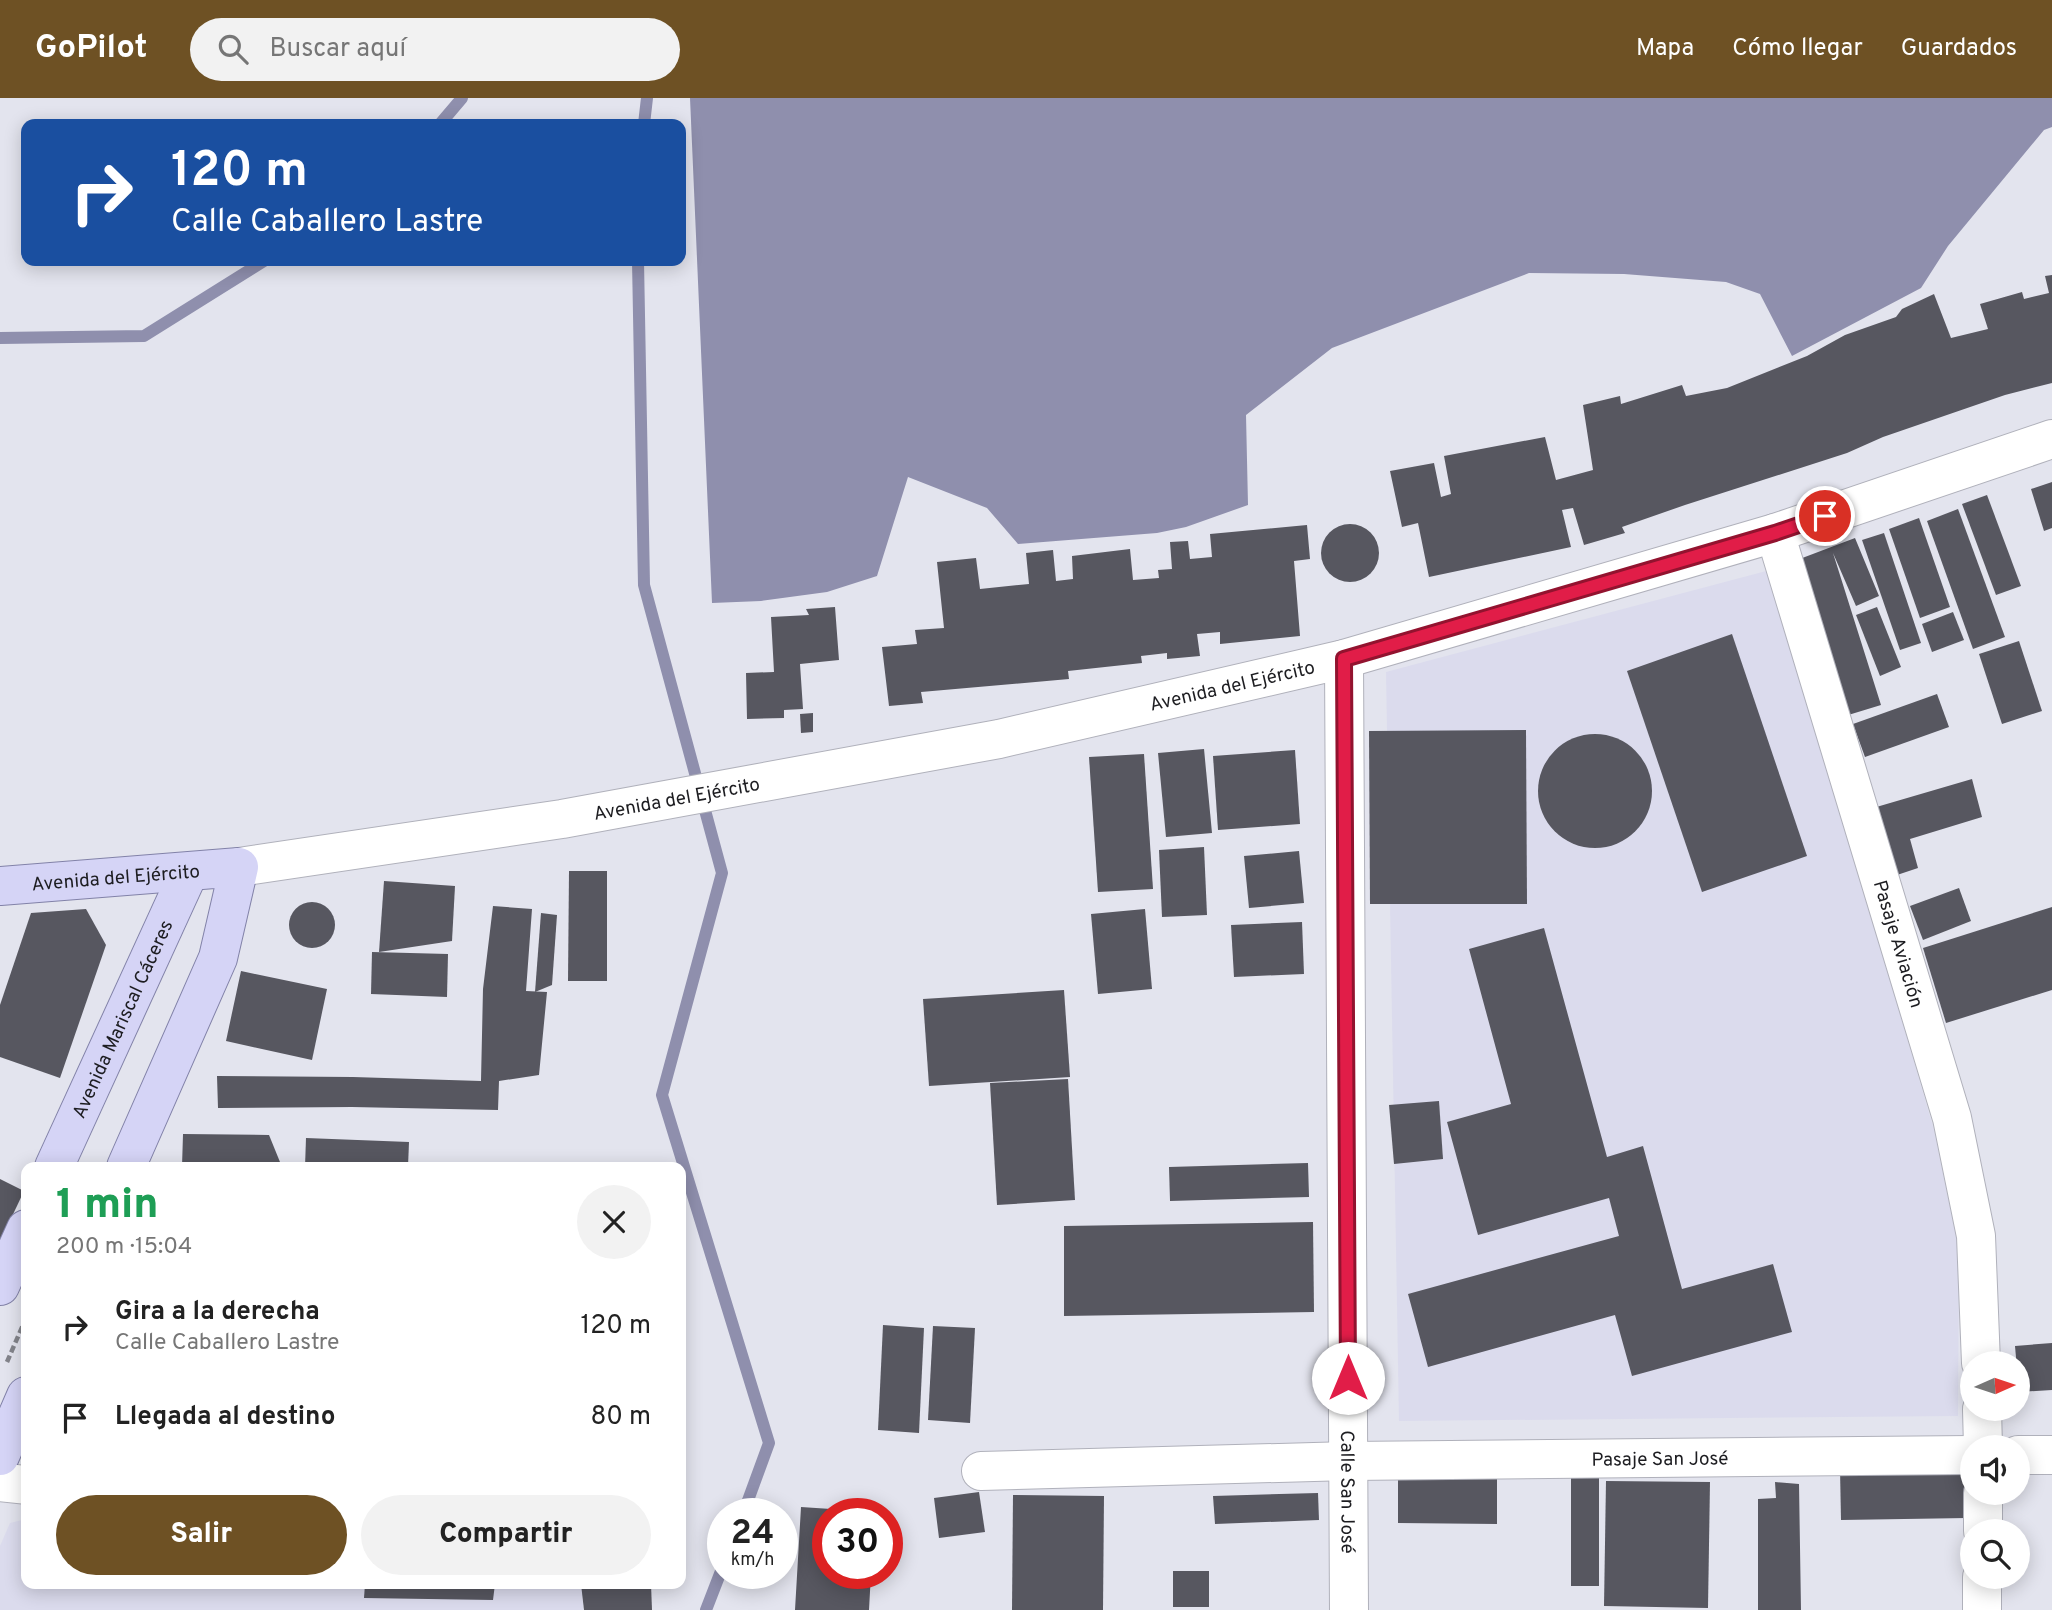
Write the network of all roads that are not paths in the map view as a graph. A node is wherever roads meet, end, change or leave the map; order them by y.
1 (2052, 439) edge
2 (1775, 533) junction
3 (1344, 659) junction
4 (239, 867) junction
5 (189, 872) junction
6 (0, 886) edge
7 (56, 1162) edge
8 (128, 1162) edge
9 (21, 1240) edge
10 (0, 1286) edge
11 (1981, 1351) edge
12 (16, 1381) edge
13 (1960, 1455) edge
14 (2030, 1455) edge
15 (2052, 1455) edge
16 (0, 1456) edge
17 (1349, 1461) junction
18 (981, 1471) dead end
19 (0, 1482) edge
20 (21, 1484) edge
21 (1982, 1589) edge
22 (1349, 1610) edge
23 (1982, 1610) edge

1 - 2 street, Avenida del Ejército
2 - 3 street, Avenida del Ejército
2 - 11 street, Pasaje Aviación
3 - 4 street, Avenida del Ejército
3 - 17 street, Calle San José
4 - 5 main road, Avenida del Ejército
4 - 8 main road
5 - 6 main road, Avenida del Ejército
5 - 7 main road, Avenida Mariscal Cáceres
9 - 10 main road
12 - 16 main road
13 - 17 street, Pasaje San José
14 - 15 street
17 - 18 street, Pasaje San José
17 - 22 street, Calle San José
19 - 20 street
21 - 23 street

